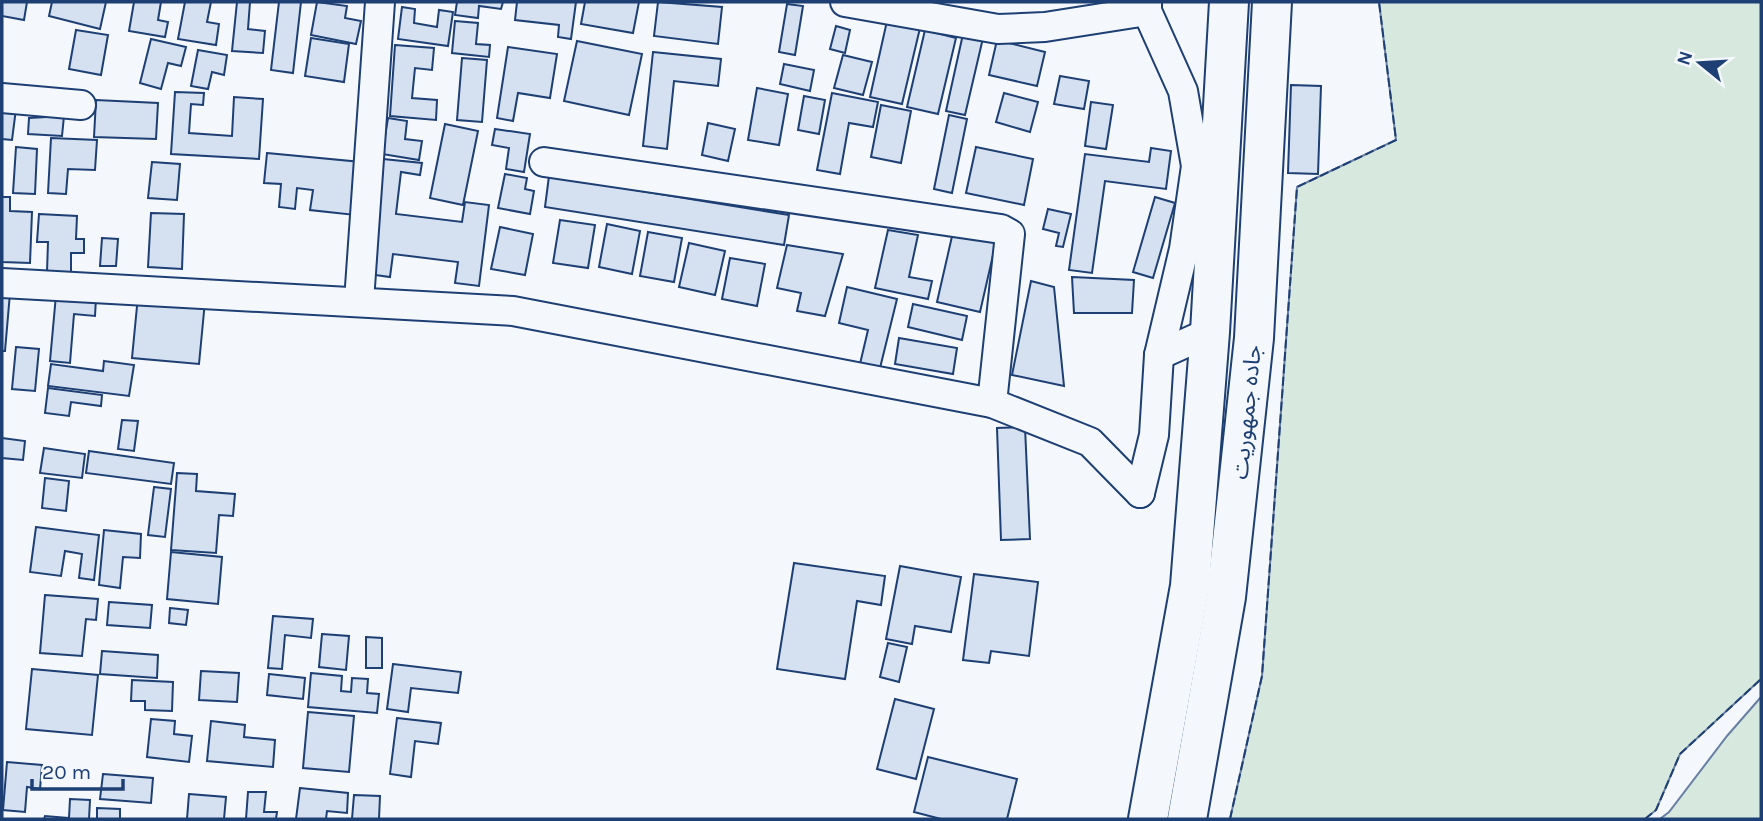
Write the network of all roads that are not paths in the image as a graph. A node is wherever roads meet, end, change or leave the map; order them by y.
1 (845, 2) edge
2 (1229, 2) edge
3 (1272, 2) edge
4 (372, 3) edge
5 (1147, 6) edge
6 (2, 98) edge
7 (81, 105) dead end
8 (544, 162) dead end
9 (2, 282) edge
10 (359, 301) junction
11 (1210, 332) junction
12 (1159, 355) junction
13 (992, 403) junction
14 (1148, 819) edge
15 (1186, 819) edge

1 - 5 street
2 - 11 main road, جاده جمهوریت
3 - 15 main road, جاده جمهوریت
4 - 10 street
5 - 12 street
6 - 7 street
8 - 13 street
9 - 10 street
10 - 13 street
11 - 12 street
11 - 14 main road, جاده جمهوریت
12 - 13 street

